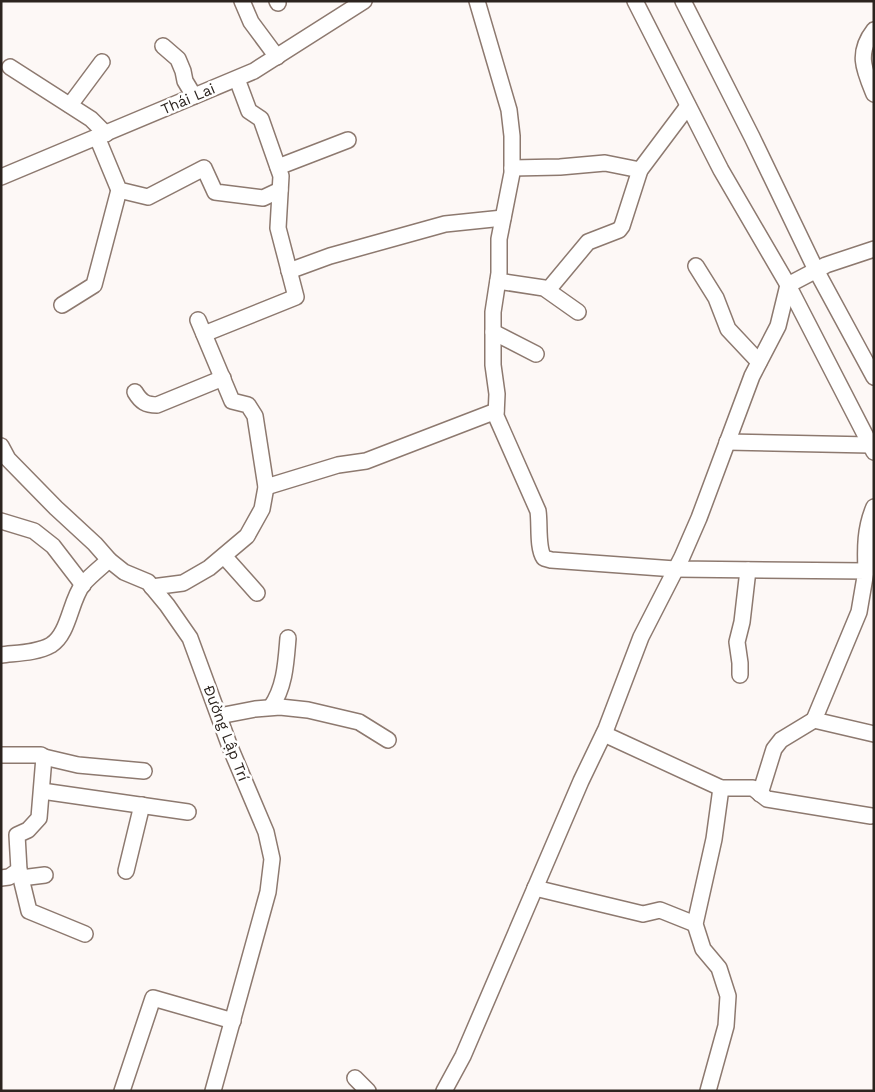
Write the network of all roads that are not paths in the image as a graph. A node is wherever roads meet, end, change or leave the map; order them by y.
1 (242, 1) edge
2 (364, 1) edge
3 (477, 1) edge
4 (635, 1) edge
5 (682, 1) edge
6 (874, 30) edge
7 (163, 46) dead end
8 (277, 57) junction
9 (102, 62) dead end
10 (10, 67) dead end
11 (237, 79) junction
12 (874, 94) edge
13 (194, 96) junction
14 (70, 105) junction
15 (688, 106) junction
16 (102, 135) junction
17 (348, 140) dead end
18 (278, 167) junction
19 (512, 168) junction
20 (640, 170) junction
21 (1, 177) edge
22 (119, 190) junction
23 (280, 190) junction
24 (503, 218) junction
25 (874, 249) edge
26 (696, 266) dead end
27 (816, 270) junction
28 (289, 271) junction
29 (498, 281) junction
30 (788, 285) junction
31 (548, 290) junction
32 (62, 305) dead end
33 (578, 312) dead end
34 (493, 332) junction
35 (536, 354) dead end
36 (759, 362) junction
37 (874, 377) edge
38 (223, 378) junction
39 (136, 392) dead end
40 (496, 411) junction
41 (727, 442) junction
42 (1, 446) edge
43 (872, 448) edge
44 (266, 487) junction
45 (874, 507) edge
46 (1, 521) edge
47 (224, 556) junction
48 (108, 560) junction
49 (675, 569) junction
50 (748, 570) junction
51 (866, 571) junction
52 (83, 585) junction
53 (152, 587) junction
54 (257, 593) dead end
55 (288, 638) dead end
56 (1, 655) edge
57 (740, 674) dead end
58 (271, 707) junction
59 (219, 716) junction
60 (814, 720) junction
61 (604, 734) junction
62 (874, 734) edge
63 (388, 740) dead end
64 (1, 755) edge
65 (44, 757) junction
66 (144, 771) dead end
67 (721, 788) junction
68 (42, 791) junction
69 (760, 794) junction
70 (142, 805) junction
71 (188, 812) dead end
72 (871, 816) dead end
73 (126, 871) dead end
74 (20, 874) junction
75 (45, 875) dead end
76 (1, 878) edge
77 (535, 888) junction
78 (695, 924) junction
79 (85, 934) dead end
80 (233, 1021) junction
81 (355, 1078) dead end
82 (122, 1091) edge
83 (213, 1091) edge
84 (368, 1091) edge
85 (444, 1091) edge
86 (708, 1091) edge

1 - 8 street
2 - 8 street, Thái Lai
3 - 19 street
4 - 15 street
5 - 27 street
6 - 12 street
7 - 13 street
8 - 11 street, Thái Lai
9 - 14 street
10 - 14 street
11 - 13 street, Thái Lai
11 - 18 street
13 - 16 street, Thái Lai
14 - 16 street
15 - 20 street
15 - 30 street
16 - 21 street, Thái Lai
16 - 22 street
17 - 18 street
18 - 23 street
19 - 20 street
19 - 24 street
20 - 31 street
22 - 23 street
22 - 32 street
23 - 28 street
24 - 28 street
24 - 29 street
25 - 27 street
26 - 36 street
27 - 30 street
27 - 37 street
28 - 38 street
29 - 31 street
29 - 34 street
30 - 36 street
30 - 43 street
31 - 33 street
34 - 35 street
34 - 40 street
36 - 41 street
38 - 39 street
38 - 44 street
40 - 44 street
40 - 49 street
41 - 43 street
41 - 49 street
42 - 48 street, Đường Lập Trí
44 - 47 street
45 - 51 street
46 - 52 street
47 - 53 street
47 - 54 street
48 - 52 street
48 - 53 street, Đường Lập Trí
49 - 50 street
49 - 61 street
50 - 51 street
50 - 57 street
51 - 60 street
52 - 56 street
53 - 59 street, Đường Lập Trí
55 - 58 street
58 - 59 street
58 - 63 street
59 - 80 street, Đường Lập Trí
60 - 62 street
60 - 69 street
61 - 67 street
61 - 77 street
64 - 65 street
65 - 66 street
65 - 68 street
67 - 69 street
67 - 78 street
68 - 70 street
68 - 74 street
69 - 72 street
70 - 71 street
70 - 73 street
74 - 75 street
74 - 76 street
74 - 79 street
77 - 78 street
77 - 85 street
78 - 86 street
80 - 82 street
80 - 83 street, Đường Lập Trí
81 - 84 street

